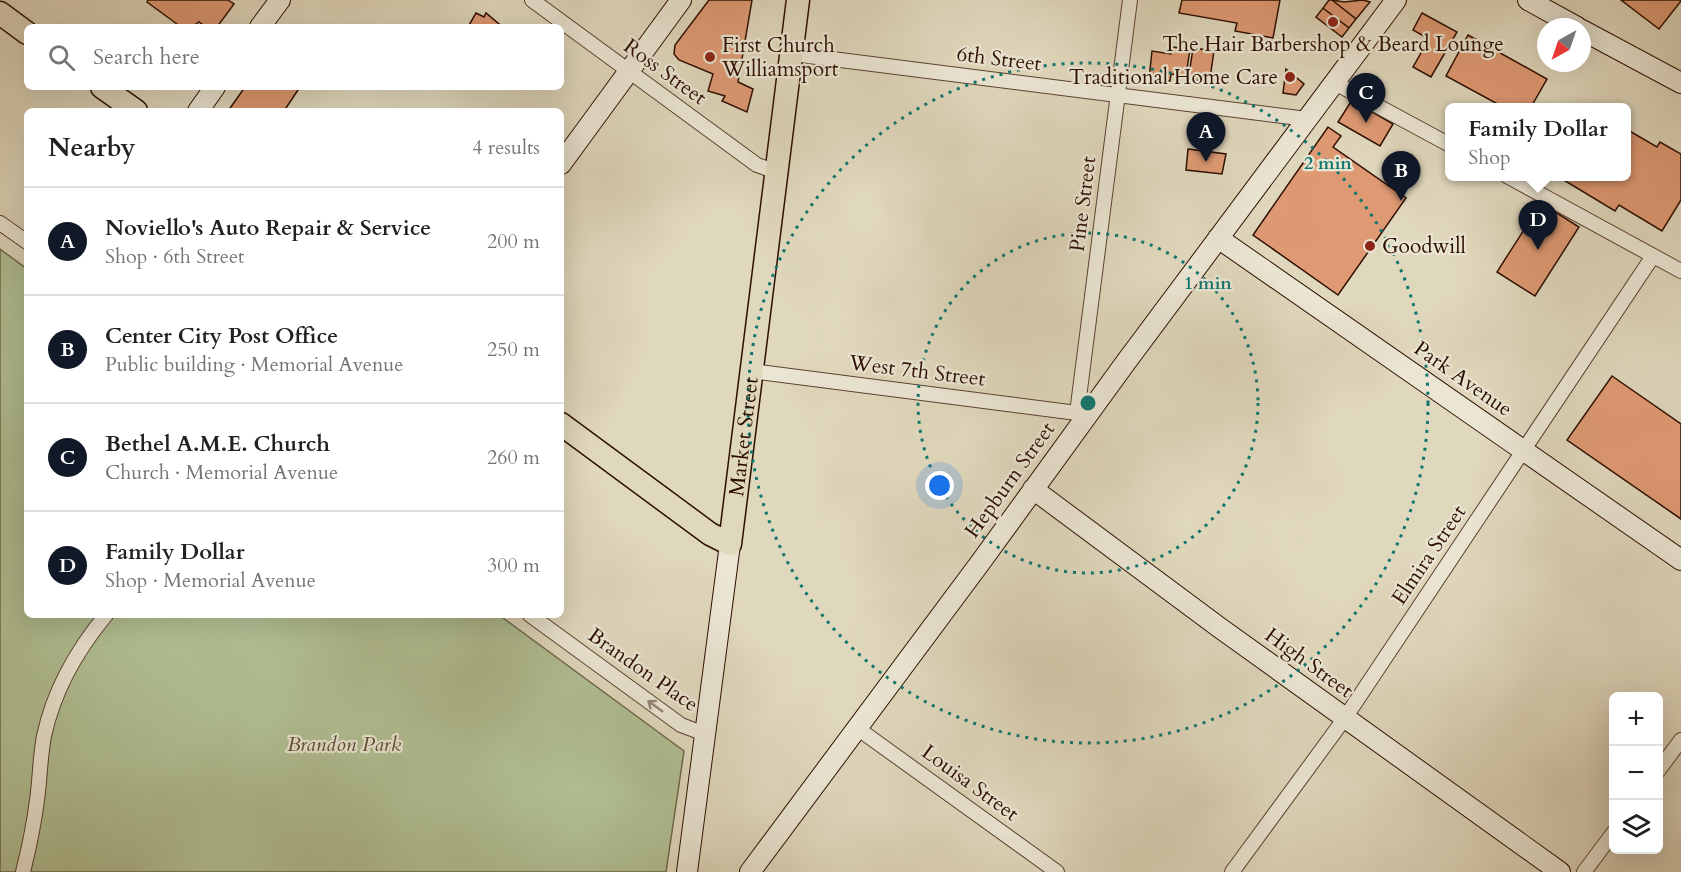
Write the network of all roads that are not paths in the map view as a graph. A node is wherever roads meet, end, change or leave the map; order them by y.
1 (280, 0) edge
2 (532, 0) edge
3 (681, 0) edge
4 (798, 0) edge
5 (1130, 0) edge
6 (1396, 0) edge
7 (1527, 0) edge
8 (0, 13) edge
9 (1560, 18) edge
10 (262, 24) edge
11 (24, 31) edge
12 (1591, 35) edge
13 (793, 54) junction
14 (628, 71) junction
15 (1335, 83) junction
16 (1681, 83) edge
17 (106, 90) edge
18 (213, 90) edge
19 (1118, 96) junction
20 (132, 108) edge
21 (200, 108) edge
22 (1307, 119) junction
23 (1445, 143) edge
24 (564, 160) edge
25 (777, 172) junction
26 (1514, 181) edge
27 (0, 223) edge
28 (1218, 238) junction
29 (24, 241) edge
30 (1653, 256) junction
31 (1681, 272) edge
32 (751, 371) junction
33 (1081, 416) junction
34 (564, 426) edge
35 (1524, 451) junction
36 (1033, 489) junction
37 (730, 544) junction
38 (1681, 560) edge
39 (103, 618) edge
40 (534, 618) edge
41 (1345, 718) junction
42 (857, 728) junction
43 (705, 734) junction
44 (1681, 740) edge
45 (1663, 765) edge
46 (1609, 839) edge
47 (23, 872) edge
48 (687, 872) edge
49 (750, 872) edge
50 (1057, 872) edge
51 (1232, 872) edge
52 (1560, 872) edge
53 (1584, 872) edge

1 - 10 main road
2 - 14 street, Ross Street
3 - 14 main road
4 - 13 main road, Market Street
5 - 19 street, Pine Street
6 - 15 main road, Hepburn Street
7 - 9 main road
8 - 11 main road
12 - 16 main road
13 - 19 street, 6th Street
13 - 25 main road, Market Street
14 - 24 main road
14 - 25 street, Ross Street
15 - 22 main road, Hepburn Street
15 - 23 street
17 - 20 main road
18 - 21 main road
19 - 22 street, 6th Street
19 - 33 street, Pine Street
22 - 28 main road, Hepburn Street
25 - 32 main road, Market Street
26 - 30 street
27 - 29 street
28 - 33 main road, Hepburn Street
28 - 35 main road, Park Avenue
30 - 31 street
30 - 35 street, Elmira Street
32 - 33 street, West 7th Street
32 - 37 main road, Market Street
33 - 36 main road, Hepburn Street
34 - 37 main road
35 - 38 main road, Park Avenue
35 - 41 street, Elmira Street
36 - 41 main road, High Street
36 - 42 main road, Hepburn Street
37 - 43 main road, Market Street
39 - 47 street
43 -> 40 street, Brandon Place
41 - 51 street, Elmira Street
41 - 52 main road, High Street
42 - 49 main road, Hepburn Street
42 - 50 street, Louisa Street
43 - 48 main road, Market Street
44 - 45 street
46 - 53 street

